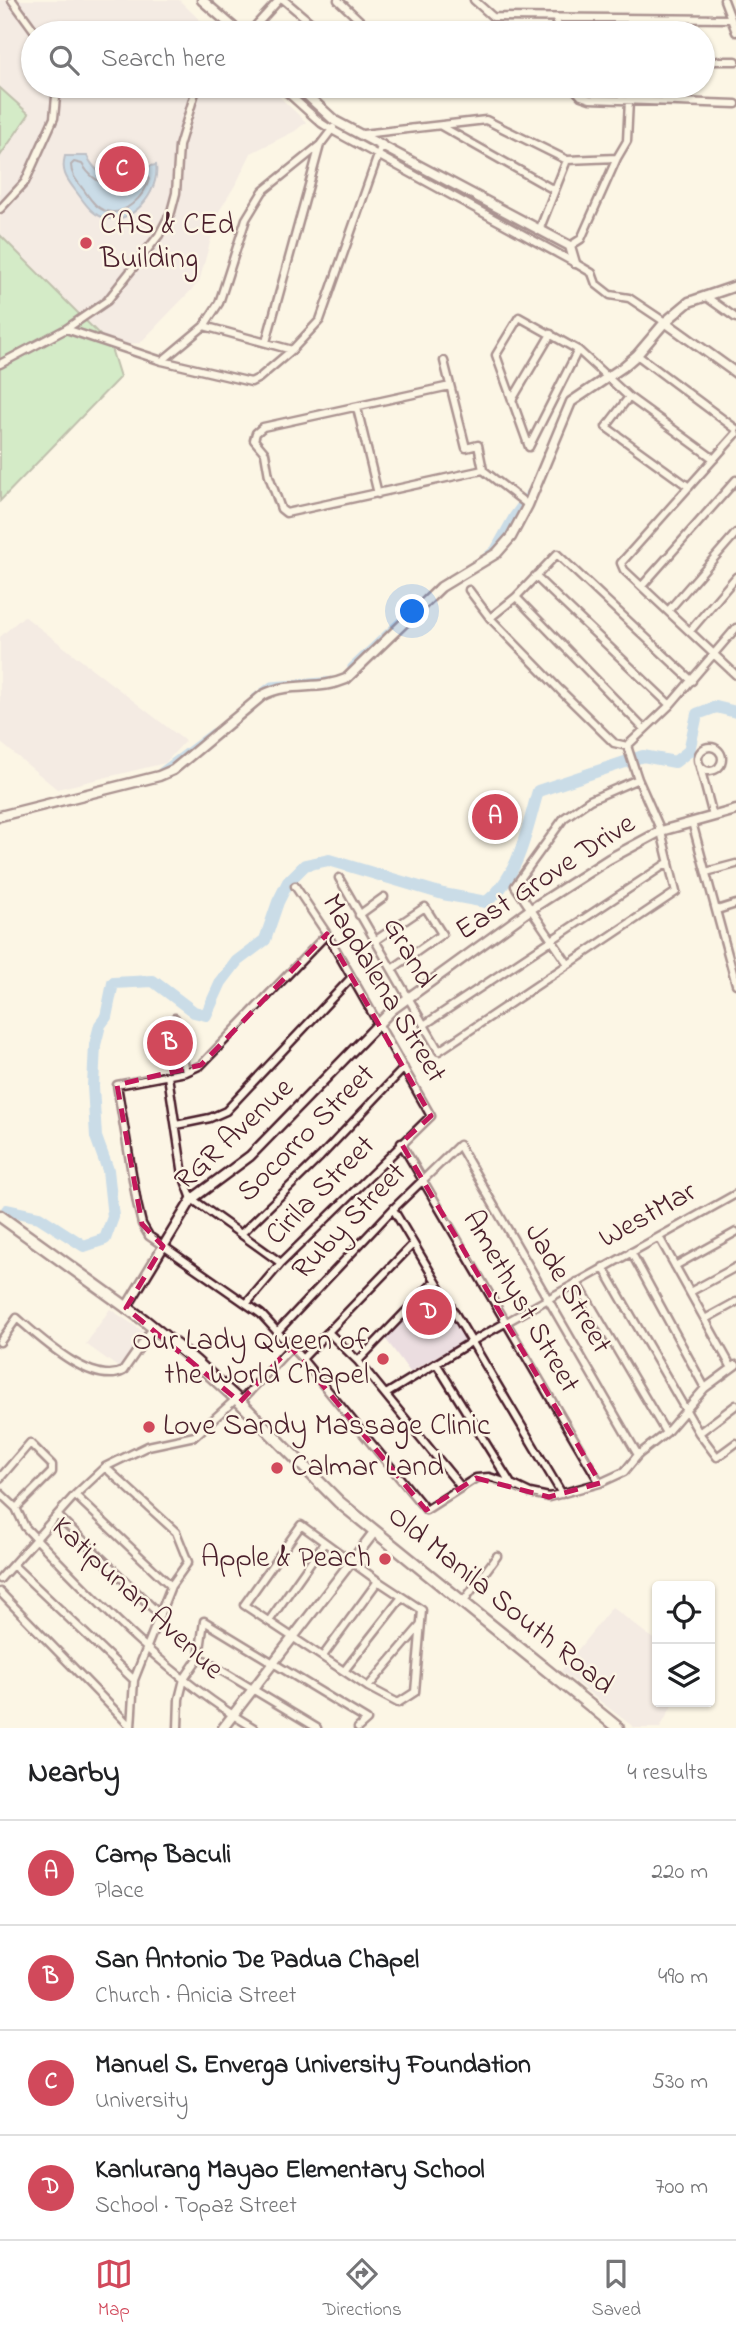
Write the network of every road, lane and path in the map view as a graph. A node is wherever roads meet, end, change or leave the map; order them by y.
1 (12, 0) edge
2 (202, 0) edge
3 (282, 0) edge
4 (338, 0) edge
5 (724, 0) edge
6 (479, 2) edge
7 (559, 18) junction
8 (731, 19) junction
9 (27, 21) edge
10 (226, 21) edge
11 (261, 21) edge
12 (308, 21) edge
13 (360, 21) edge
14 (558, 21) edge
15 (736, 32) edge
16 (715, 61) edge
17 (736, 61) edge
18 (56, 98) edge
19 (193, 98) edge
20 (293, 98) edge
21 (308, 98) edge
22 (587, 98) edge
23 (629, 100) junction
24 (736, 104) edge
25 (440, 125) junction
26 (334, 126) junction
27 (363, 134) junction
28 (382, 144) junction
29 (320, 145) junction
30 (378, 156) junction
31 (617, 158) junction
32 (567, 160) junction
33 (554, 190) junction
34 (0, 209) edge
35 (540, 228) junction
36 (570, 246) junction
37 (575, 262) junction
38 (736, 286) edge
39 (705, 296) junction
40 (736, 317) edge
41 (665, 322) junction
42 (204, 326) junction
43 (66, 330) junction
44 (551, 334) junction
45 (266, 342) junction
46 (578, 349) junction
47 (292, 350) junction
48 (636, 355) junction
49 (162, 361) junction
50 (443, 361) dead end
51 (0, 364) edge
52 (736, 373) edge
53 (607, 379) junction
54 (450, 386) junction
55 (629, 397) junction
56 (512, 400) junction
57 (357, 408) junction
58 (736, 432) edge
59 (714, 459) junction
60 (483, 470) junction
61 (736, 480) edge
62 (689, 487) junction
63 (377, 494) junction
64 (528, 505) junction
65 (736, 533) edge
66 (536, 576) junction
67 (736, 577) edge
68 (642, 586) junction
69 (469, 590) dead end
70 (516, 597) junction
71 (668, 611) junction
72 (490, 618) junction
73 (736, 628) edge
74 (690, 631) junction
75 (714, 654) junction
76 (736, 675) edge
77 (692, 681) junction
78 (670, 705) junction
79 (643, 728) junction
80 (627, 746) junction
81 (699, 764) dead end
82 (638, 779) junction
83 (736, 810) edge
84 (0, 816) edge
85 (713, 816) junction
86 (692, 822) junction
87 (661, 831) junction
88 (669, 862) junction
89 (736, 863) edge
90 (706, 872) junction
91 (339, 878) dead end
92 (295, 886) dead end
93 (384, 897) dead end
94 (736, 904) edge
95 (531, 909) junction
96 (717, 909) junction
97 (359, 915) junction
98 (327, 934) junction
99 (552, 939) junction
100 (376, 940) junction
101 (736, 943) edge
102 (726, 946) junction
103 (568, 964) junction
104 (392, 969) junction
105 (351, 978) junction
106 (736, 981) edge
107 (408, 997) junction
108 (393, 1009) joint
109 (174, 1018) dead end
110 (378, 1024) junction
111 (424, 1025) junction
112 (404, 1068) junction
113 (187, 1072) junction
114 (168, 1076) junction
115 (431, 1116) joint
116 (176, 1125) junction
117 (401, 1143) junction
118 (458, 1145) joint
119 (422, 1179) junction
120 (736, 1194) edge
121 (192, 1199) junction
122 (393, 1209) junction
123 (0, 1216) edge
124 (736, 1232) edge
125 (242, 1233) junction
126 (659, 1237) junction
127 (413, 1244) junction
128 (163, 1246) junction
129 (631, 1252) junction
130 (281, 1263) junction
131 (675, 1266) junction
132 (603, 1267) junction
133 (736, 1267) edge
134 (435, 1281) junction
135 (577, 1282) junction
136 (690, 1292) junction
137 (546, 1299) junction
138 (736, 1302) edge
139 (247, 1303) junction
140 (125, 1308) junction
141 (705, 1319) junction
142 (506, 1322) junction
143 (153, 1328) junction
144 (277, 1332) junction
145 (329, 1333) junction
146 (0, 1342) edge
147 (471, 1342) junction
148 (291, 1347) junction
149 (302, 1359) junction
150 (358, 1361) junction
151 (436, 1363) junction
152 (734, 1366) edge
153 (705, 1388) junction
154 (386, 1394) junction
155 (238, 1400) junction
156 (736, 1405) edge
157 (686, 1409) junction
158 (666, 1433) junction
159 (699, 1433) junction
160 (736, 1443) edge
161 (638, 1455) junction
162 (106, 1467) junction
163 (0, 1478) edge
164 (511, 1483) junction
165 (600, 1483) junction
166 (461, 1486) junction
167 (0, 1493) edge
168 (562, 1494) junction
169 (75, 1495) junction
170 (16, 1508) junction
171 (57, 1515) junction
172 (375, 1531) junction
173 (36, 1538) junction
174 (324, 1544) junction
175 (498, 1556) dead end
176 (352, 1562) junction
177 (13, 1565) junction
178 (0, 1579) edge
179 (379, 1581) junction
180 (171, 1586) junction
181 (0, 1592) edge
182 (402, 1597) junction
183 (463, 1602) junction
184 (160, 1615) junction
185 (269, 1621) junction
186 (421, 1624) junction
187 (293, 1638) junction
188 (147, 1647) junction
189 (323, 1656) junction
190 (199, 1657) junction
191 (274, 1663) junction
192 (344, 1671) junction
193 (184, 1679) junction
194 (134, 1680) junction
195 (368, 1687) junction
196 (254, 1690) junction
197 (233, 1715) junction
198 (131, 1727) edge
199 (178, 1728) edge
200 (223, 1728) edge
201 (254, 1728) edge
202 (317, 1728) edge
203 (358, 1728) edge
204 (618, 1728) edge

1 - 9 street
2 - 10 street
3 - 11 street
3 - 12 street
4 - 13 street
5 - 8 street
6 - 7 street
7 - 8 street
7 - 14 street
8 - 15 street
16 - 17 street
18 - 34 street
19 - 43 street
20 - 26 street
21 - 26 street
22 - 23 street
23 - 24 street
23 - 31 street
25 - 27 street
25 - 32 street
25 - 33 street
26 - 27 street
26 - 29 street
26 - 30 street
27 - 28 street
28 - 30 street
28 - 35 street
29 - 42 street
29 - 45 street
30 - 37 street
30 - 47 street
31 - 32 street
31 - 36 street
32 - 33 street
33 - 35 street
35 - 36 street
36 - 37 street
37 - 41 street
38 - 39 street
39 - 40 street
39 - 41 street
41 - 48 street
41 - 52 street
42 - 45 street
42 - 49 street
43 - 49 street
43 - 51 street
44 - 46 street
44 - 56 street
44 - 56 street
45 - 47 street
46 - 53 street
46 - 56 street
47 - 49 street
48 - 53 street
48 - 58 street
50 - 54 street
53 - 55 street
53 - 64 street
54 - 57 street
54 - 60 street
55 - 59 street
55 - 62 street
57 - 63 street
57 - 63 street
58 - 59 street
59 - 62 street
60 - 63 street
60 - 64 street
61 - 68 street
62 - 68 street
64 - 84 street
65 - 71 street
66 - 70 street
66 - 77 street
66 - 78 street
67 - 74 street
68 - 71 street
69 - 72 street
70 - 72 street
70 - 79 street
71 - 74 street
72 - 80 street
73 - 75 street
74 - 75 street
75 - 76 street
75 - 77 street
77 - 78 street
78 - 79 street
79 - 80 street
80 - 82 street
81 - 85 street
82 - 87 street
82 - 95 street
83 - 85 street, East Grove Drive
85 - 86 street, East Grove Drive
86 - 87 street, East Grove Drive
86 - 90 street
87 - 88 street
87 - 95 street, East Grove Drive
88 - 99 street, Magdalena Street
88 - 103 street
89 - 90 street
90 - 96 street
91 - 97 street, Grand
92 - 98 street, Magdalena Street
93 - 97 street
94 - 96 street
95 - 99 street
95 - 107 street, East Grove Drive
96 - 102 street
97 - 100 street, Grand
98 - 105 street, Magdalena Street
98 - 113 street
99 - 103 street
99 - 111 street, Magdalena Street
100 - 104 street, Grand
100 - 104 street
101 - 102 street
102 - 106 street
103 - 111 street, Grand
104 - 107 street, Grand
105 - 110 street, Magdalena Street
105 - 116 street
107 - 108 street, East Grove Drive
107 - 111 street, Grand
108 - 110 street, RGR Avenue
109 - 113 street
110 - 112 street, Magdalena Street
110 - 121 street, RGR Avenue
112 - 115 street, Magdalena Street
112 - 125 street, Socorro Street
113 - 114 street
114 - 116 street
114 - 128 street
115 - 117 street, Cirila Street
116 - 121 street
117 - 119 street, Amethyst Street
117 - 130 street, Cirila Street
118 - 119 street, Ruby Street
118 - 137 street, Jade Street
119 - 122 street, Ruby Street
119 - 142 street, Amethyst Street
120 - 126 street, WestMar
121 - 125 street
121 - 128 street, RGR Avenue
122 - 127 street
122 - 144 street, Ruby Street
123 - 140 main road, Old Manila South Road
124 - 131 street
125 - 130 street
126 - 129 street, WestMar
126 - 131 street
127 - 134 street
127 - 145 street
128 - 139 street
128 - 140 street, RGR Avenue
129 - 132 street, WestMar
129 - 153 street
130 - 139 street, Cirila Street
131 - 136 street
132 - 135 street, WestMar
132 - 157 street
133 - 136 street
134 - 147 street
134 - 150 street
135 - 137 street, WestMar
135 - 158 street
136 - 141 street
137 - 142 street, WestMar
137 - 161 street, Jade Street
138 - 141 street
139 - 144 street
140 - 143 main road, Old Manila South Road
141 - 152 street
142 - 147 street, WestMar
142 - 165 street, Amethyst Street
143 - 146 street
143 - 155 main road, Old Manila South Road
144 - 148 street
145 - 149 street
145 - 150 street
147 - 151 street, WestMar
147 - 168 street
148 - 149 street
148 - 155 street
149 - 166 street
150 - 154 street
151 - 154 street, WestMar
151 - 164 street
152 - 153 street
153 - 157 street
154 - 166 street
155 - 162 street
155 - 172 main road, Old Manila South Road
156 - 159 street
157 - 158 street
157 - 159 street
158 - 161 street
159 - 160 street
161 - 165 street
162 - 169 street
162 - 180 street
163 - 170 street
164 - 166 street
164 - 168 street
165 - 168 street
167 - 170 street, Katipunan Avenue
169 - 171 street
169 - 180 street
170 - 173 street, Katipunan Avenue
171 - 173 street
171 - 184 street
172 - 176 street
172 - 183 main road, Old Manila South Road
173 - 177 street
173 - 188 street, Katipunan Avenue
174 - 176 street
174 - 185 street
174 - 185 street
175 - 183 street
176 - 179 street
176 - 187 street
177 - 178 street
177 - 194 street
179 - 182 street
179 - 189 street
180 - 184 street
181 - 198 street
182 - 186 street
182 - 192 street
183 - 204 main road, Old Manila South Road
184 - 188 street
185 - 187 street
186 - 195 street
186 - 195 street
187 - 189 street
187 - 191 street
188 - 193 street, Katipunan Avenue
188 - 194 street
189 - 192 street
190 - 191 street
190 - 193 street
190 - 196 street
191 - 196 street
191 - 203 street
192 - 195 street
193 - 197 street, Katipunan Avenue
193 - 199 street
194 - 198 street
196 - 197 street
196 - 202 street
197 - 200 street
197 - 201 street, Katipunan Avenue

